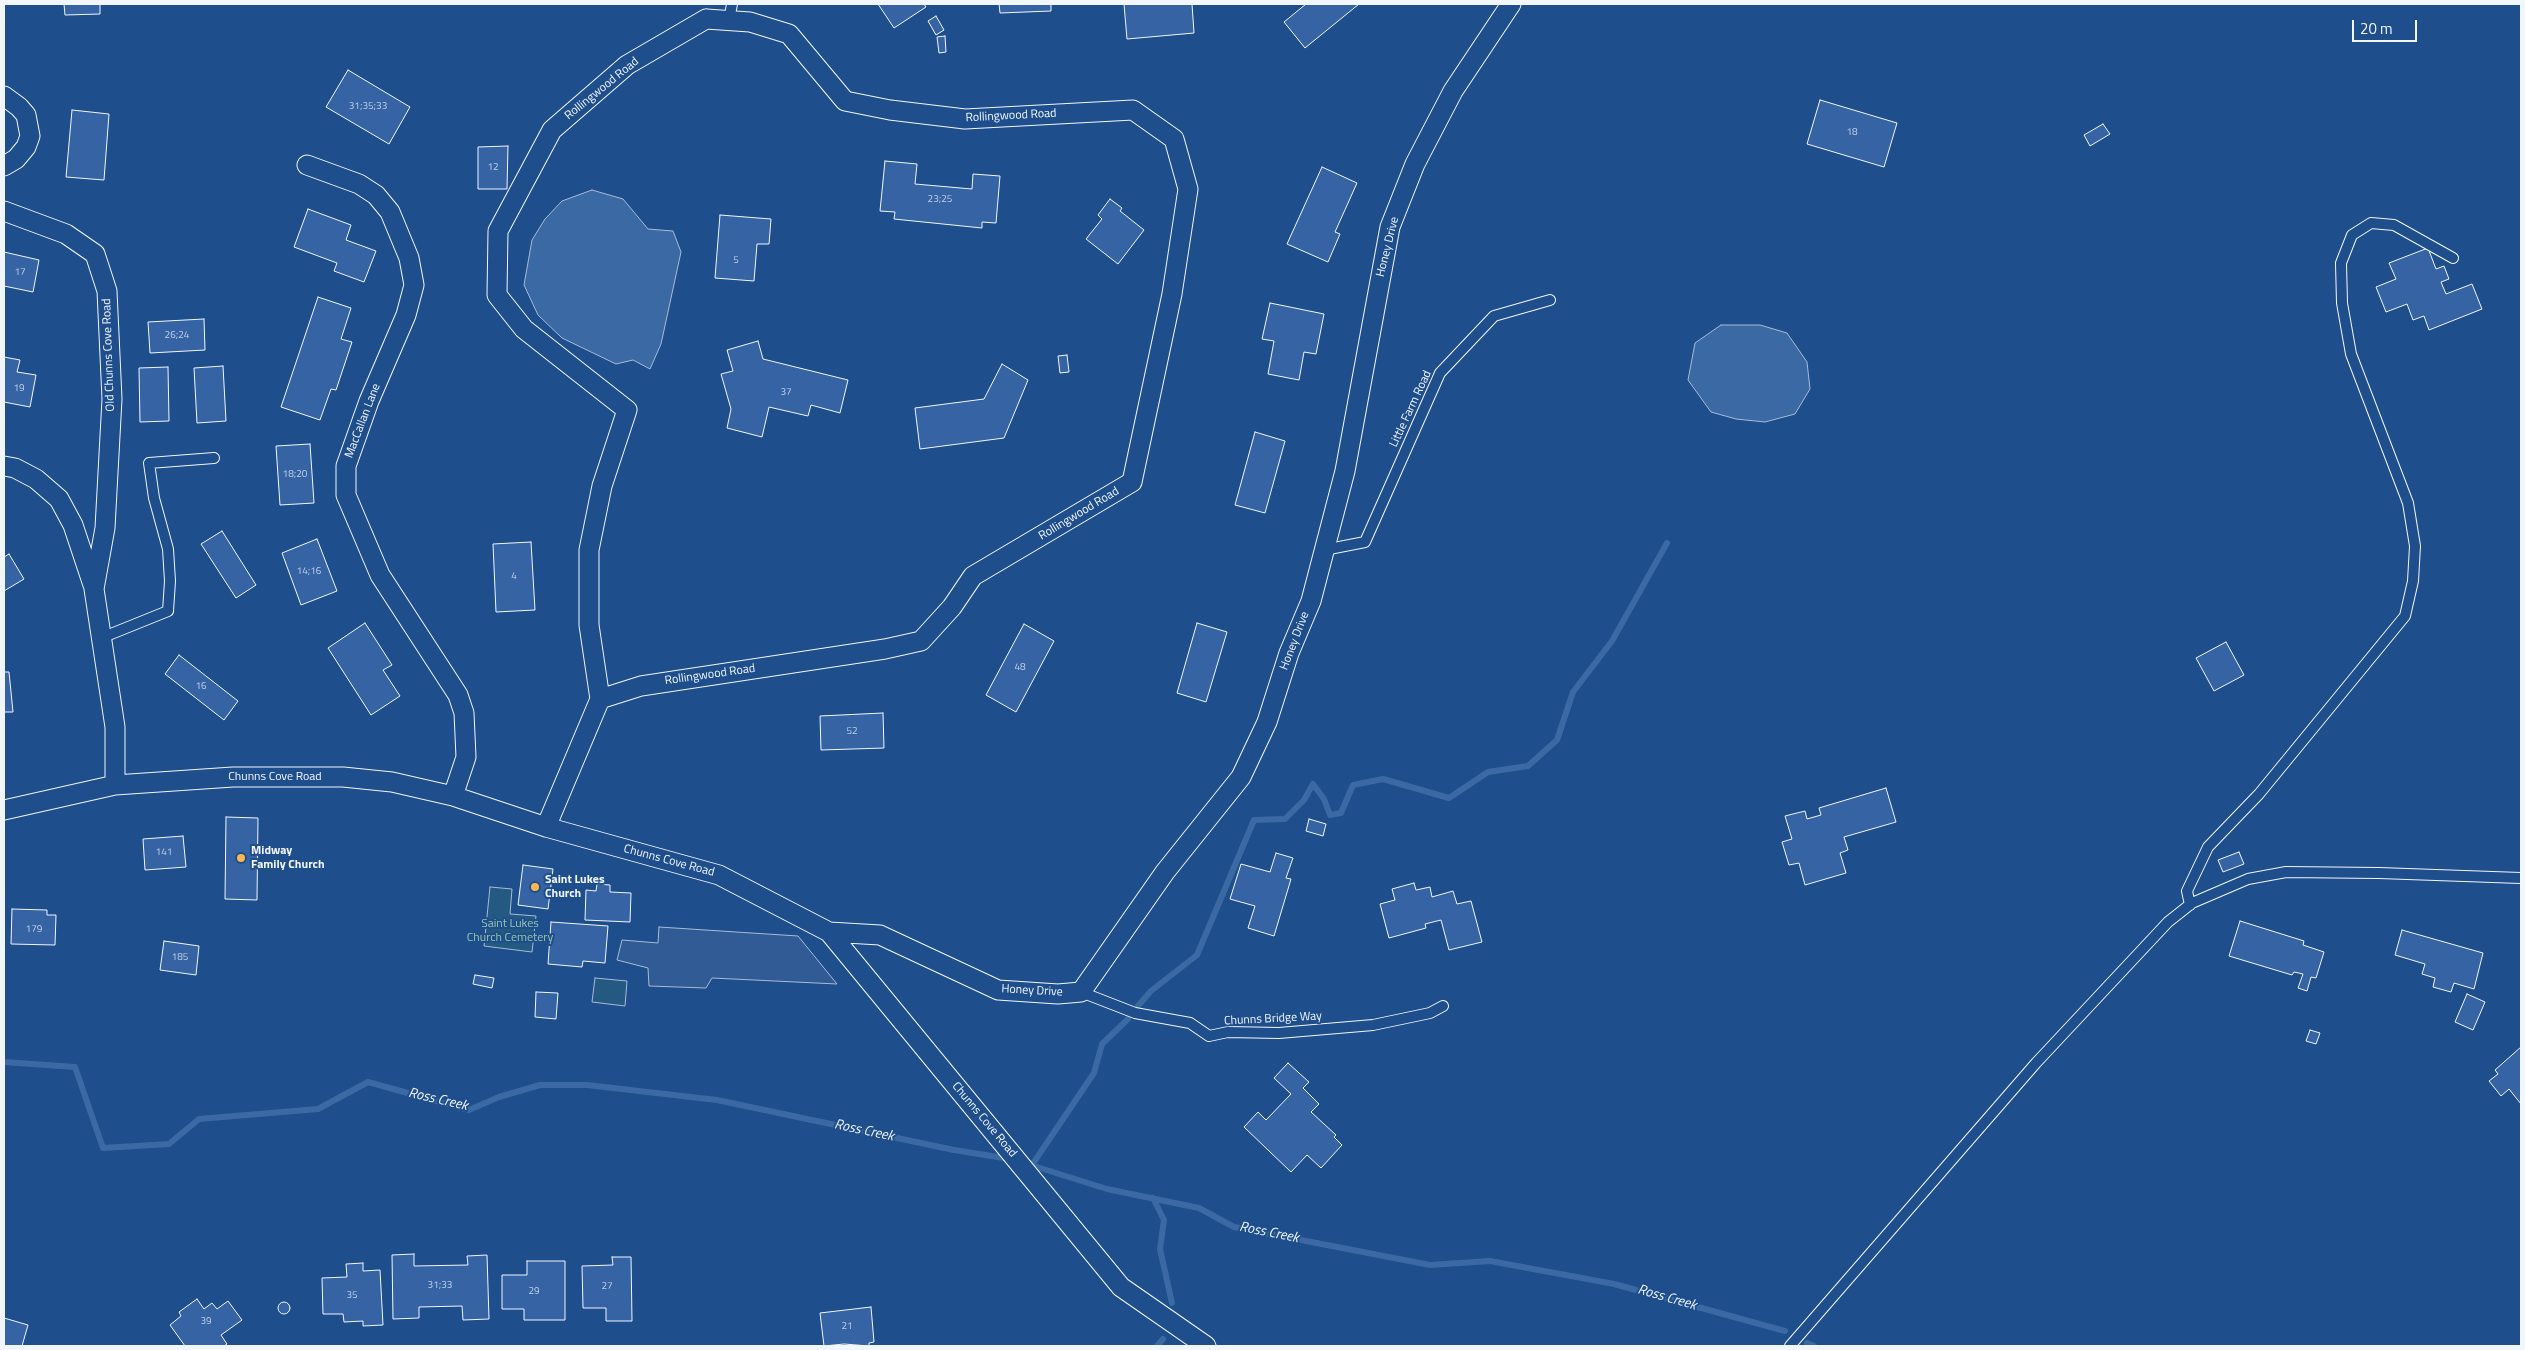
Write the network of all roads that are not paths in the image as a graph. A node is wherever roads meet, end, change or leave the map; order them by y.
1 (1511, 4) edge
2 (730, 12) edge
3 (4, 96) edge
4 (307, 165) dead end
5 (4, 166) edge
6 (4, 211) edge
7 (2453, 258) dead end
8 (1550, 300) dead end
9 (214, 458) dead end
10 (4, 466) edge
11 (1324, 550) junction
12 (94, 589) junction
13 (101, 638) junction
14 (600, 699) junction
15 (115, 785) junction
16 (453, 796) junction
17 (4, 810) edge
18 (546, 828) junction
19 (2521, 878) edge
20 (2190, 905) junction
21 (829, 932) junction
22 (1081, 992) junction
23 (1443, 1006) dead end
24 (1206, 1346) edge
25 (1790, 1346) edge

1 - 11 street, Honey Drive
2 - 14 street, Rollingwood Road
2 - 14 street, Rollingwood Road
3 - 5 street
4 - 16 street, MacCallan Lane
6 - 12 street, Old Chunns Cove Road
7 - 20 lane
8 - 11 lane, Little Farm Road
9 - 13 lane
10 - 12 street, Old Chunns Cove Road
11 - 22 street, Honey Drive
12 - 13 street, Old Chunns Cove Road
13 - 15 street, Old Chunns Cove Road
14 - 18 street
15 - 16 street, Chunns Cove Road
15 - 17 street, Chunns Cove Road
16 - 18 street, Chunns Cove Road
18 - 21 street, Chunns Cove Road
19 - 20 lane
20 - 25 lane
21 - 22 street, Honey Drive
21 - 24 street, Chunns Cove Road
22 - 23 lane, Chunns Bridge Way

